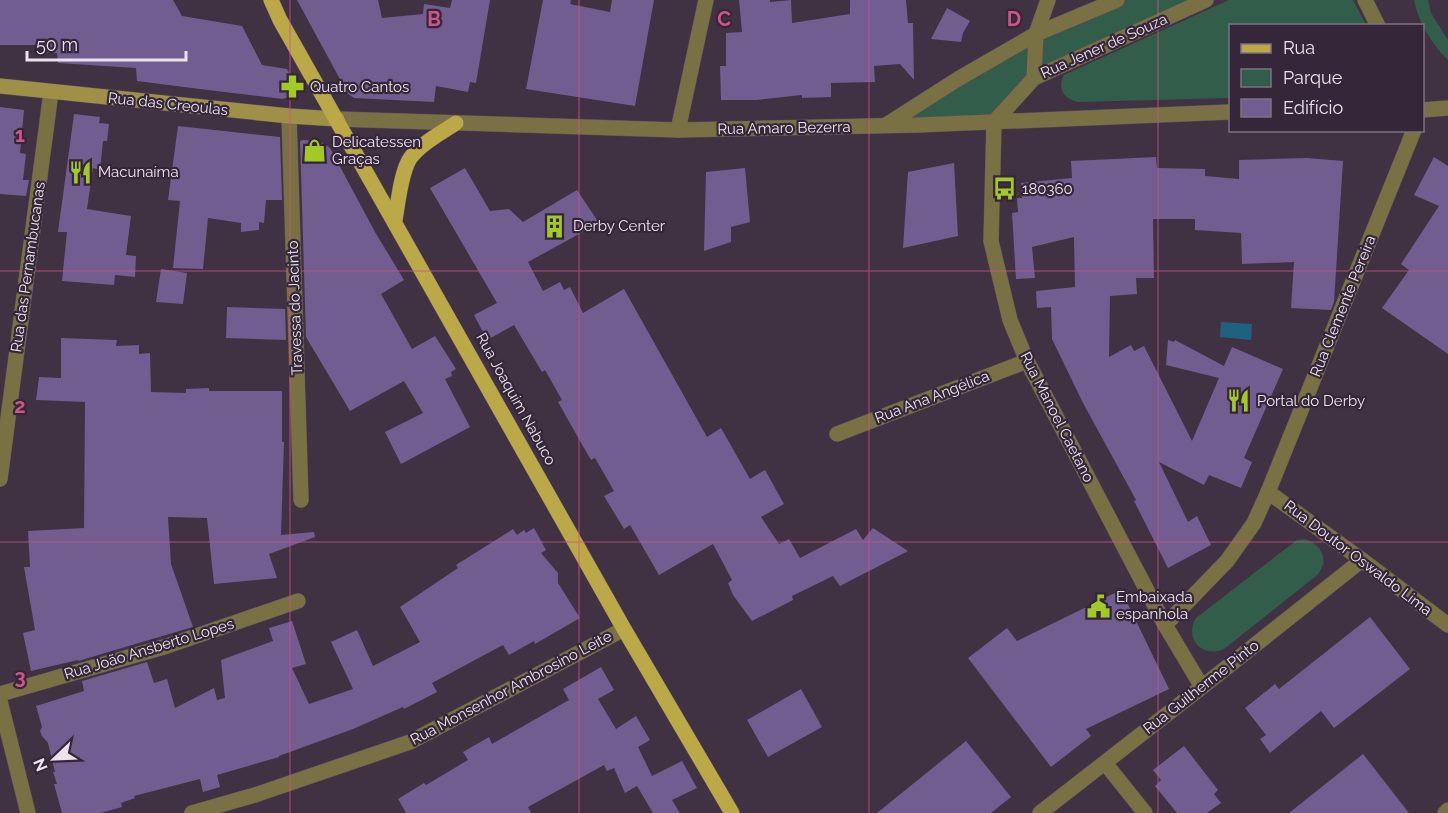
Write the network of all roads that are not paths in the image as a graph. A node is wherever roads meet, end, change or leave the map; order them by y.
1 (271, 0) edge
2 (706, 0) edge
3 (1048, 0) edge
4 (1117, 0) edge
5 (1206, 0) edge
6 (1365, 0) edge
7 (1377, 24) edge
8 (1036, 34) junction
9 (1034, 78) junction
10 (0, 86) edge
11 (51, 92) junction
12 (1448, 108) edge
13 (1424, 110) edge
14 (1229, 112) edge
15 (290, 116) junction
16 (337, 119) junction
17 (994, 122) junction
18 (456, 123) junction
19 (886, 125) junction
20 (678, 130) junction
21 (1413, 132) edge
22 (395, 220) junction
23 (1027, 360) junction
24 (837, 434) dead end
25 (0, 479) edge
26 (1268, 492) junction
27 (301, 500) dead end
28 (1362, 560) junction
29 (298, 601) dead end
30 (1166, 625) junction
31 (1448, 625) edge
32 (624, 629) junction
33 (1202, 687) junction
34 (0, 694) edge
35 (0, 701) edge
36 (1105, 763) junction
37 (28, 813) edge
38 (192, 813) edge
39 (732, 813) edge
40 (1040, 813) edge
41 (1145, 813) edge

1 - 16 main road, Rua Joaquim Nabuco
2 - 20 street
3 - 8 street, Rua Jener de Souza
4 - 8 street
5 - 9 street, Rua Jener de Souza
6 - 7 street
8 - 9 street, Rua Jener de Souza
8 - 19 street
9 - 17 street, Rua Jener de Souza
10 - 11 main road, Rua das Creoulas
11 - 15 main road, Rua das Creoulas
11 - 25 street, Rua das Pernambucanas
12 - 13 street
14 - 17 street, Rua Amaro Bezerra
15 - 16 main road, Rua das Creoulas
15 - 27 street, Travessa do Jacinto
16 - 18 street, Rua Amaro Bezerra
16 - 22 main road, Rua Joaquim Nabuco
17 - 19 street, Rua Amaro Bezerra
17 - 23 street, Rua Manoel Caetano
18 - 20 street, Rua Amaro Bezerra
18 - 22 main road
19 - 20 street, Rua Amaro Bezerra
21 - 26 street, Rua Clemente Pereira
22 - 32 main road, Rua Joaquim Nabuco
23 - 24 street, Rua Ana Angélica
23 - 30 street, Rua Manoel Caetano
26 - 28 street, Rua Doutor Oswaldo Lima
26 - 30 street, Rua Clemente Pereira
28 - 31 street, Rua Doutor Oswaldo Lima
28 - 33 street, Rua Guilherme Pinto
29 - 34 street, Rua João Ansberto Lopes
30 - 33 street, Rua Manoel Caetano
32 - 38 street, Rua Monsenhor Ambrosino Leite
32 - 39 main road, Rua Joaquim Nabuco
33 - 36 street, Rua Guilherme Pinto
35 - 37 street
36 - 40 street, Rua Guilherme Pinto
36 - 41 street

